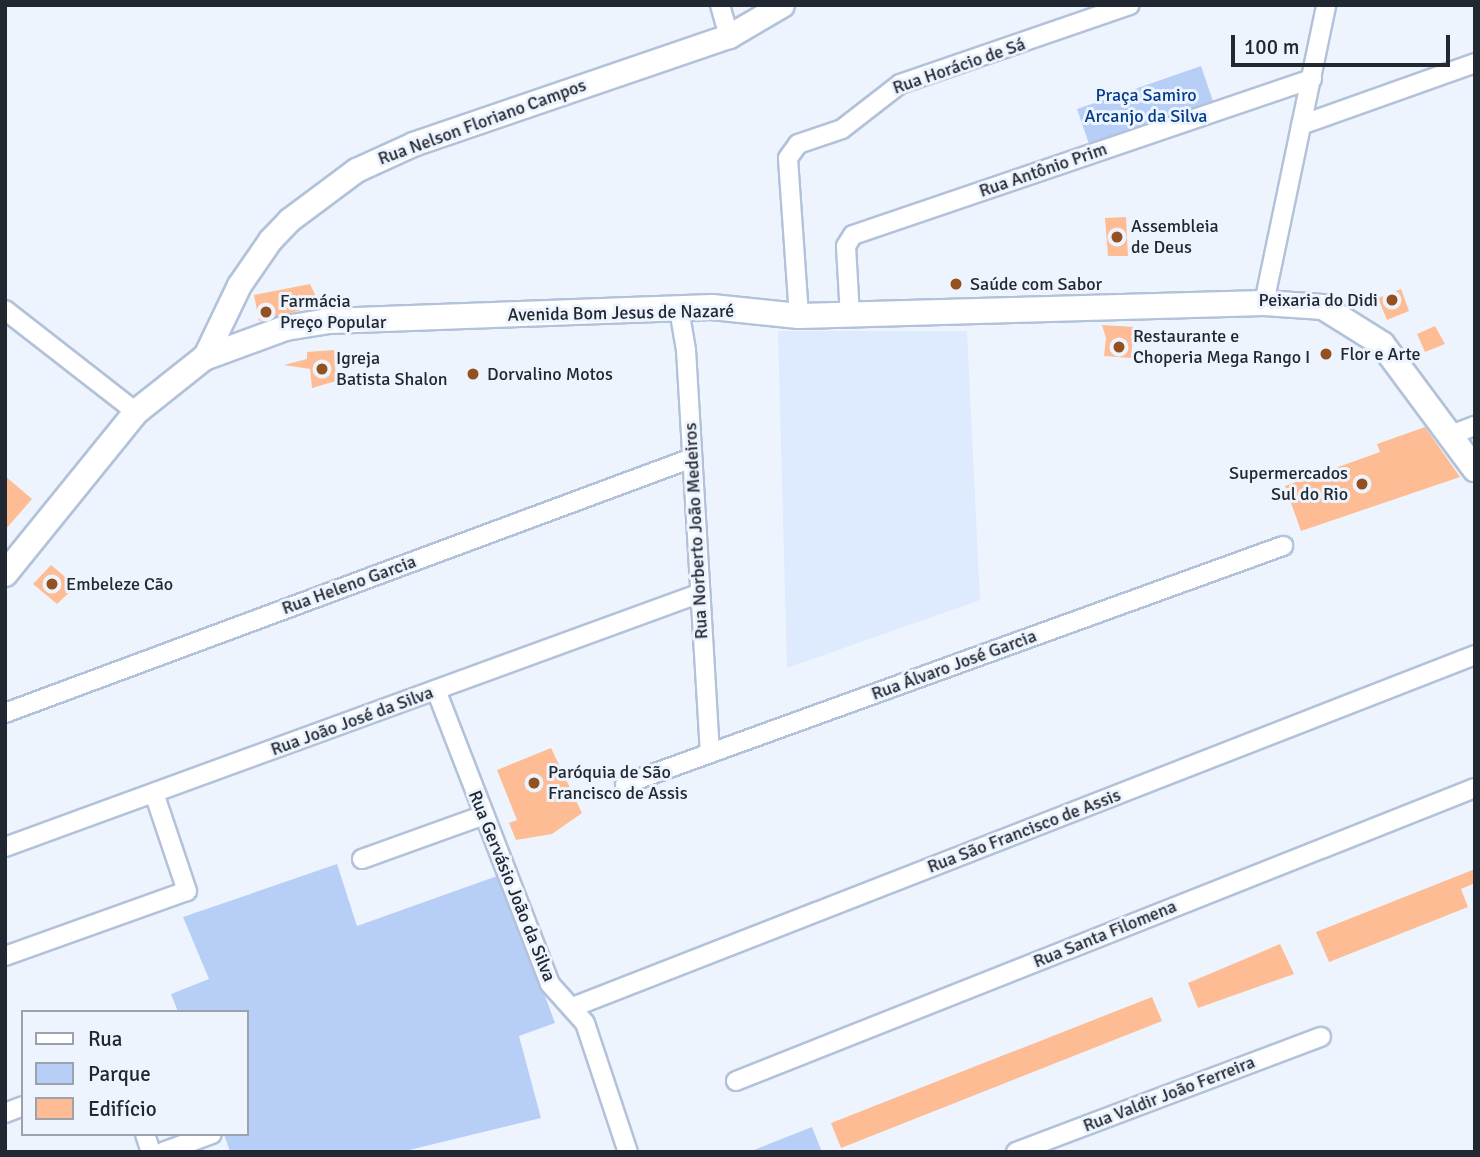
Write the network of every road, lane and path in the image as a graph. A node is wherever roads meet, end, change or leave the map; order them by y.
1 (720, 5) edge
2 (782, 5) edge
3 (1130, 5) edge
4 (1326, 5) edge
5 (729, 36) junction
6 (1475, 63) edge
7 (1312, 79) junction
8 (1301, 125) junction
9 (228, 303) junction
10 (1264, 303) junction
11 (679, 309) junction
12 (5, 310) edge
13 (799, 316) junction
14 (850, 316) junction
15 (239, 343) junction
16 (204, 358) junction
17 (136, 412) junction
18 (1475, 426) edge
19 (1451, 435) junction
20 (692, 458) junction
21 (1475, 469) edge
22 (1283, 546) dead end
23 (5, 574) edge
24 (698, 594) junction
25 (1475, 655) edge
26 (436, 690) junction
27 (5, 713) edge
28 (710, 753) junction
29 (625, 784) dead end
30 (1475, 788) edge
31 (154, 793) junction
32 (484, 815) junction
33 (5, 847) edge
34 (362, 859) dead end
35 (5, 956) edge
36 (573, 1007) junction
37 (1321, 1037) dead end
38 (736, 1081) dead end
39 (207, 1136) edge
40 (163, 1152) edge
41 (628, 1152) edge
42 (1016, 1152) edge

1 - 5 street
2 - 5 street, Rua Nelson Floriano Campos
3 - 13 street, Rua Horácio de Sá
4 - 7 street
5 - 9 street, Rua Nelson Floriano Campos
6 - 8 street
7 - 8 street
7 - 14 street, Rua Antônio Prim
8 - 10 street
9 - 15 street
9 - 16 street, Rua Nelson Floriano Campos
10 - 14 main road, Avenida Bom Jesus de Nazaré
10 - 19 main road, Avenida Bom Jesus de Nazaré
11 - 13 main road, Avenida Bom Jesus de Nazaré
11 - 15 main road, Avenida Bom Jesus de Nazaré
11 - 20 street, Rua Norberto João Medeiros
12 - 17 street
13 - 14 main road, Avenida Bom Jesus de Nazaré
15 - 16 main road, Avenida Bom Jesus de Nazaré
16 - 17 main road, Avenida Bom Jesus de Nazaré
17 - 23 main road, Avenida Bom Jesus de Nazaré
18 - 19 street
19 - 21 main road, Avenida Bom Jesus de Nazaré
20 - 24 street, Rua Norberto João Medeiros
20 - 27 street, Rua Heleno Garcia
22 - 28 street, Rua Álvaro José Garcia
24 - 26 street, Rua João José da Silva
24 - 28 street, Rua Norberto João Medeiros
25 - 36 street, Rua São Francisco de Assis
26 - 31 street, Rua João José da Silva
26 - 32 street, Rua Gervásio João da Silva
28 - 29 street, Rua Álvaro José Garcia
30 - 38 street, Rua Santa Filomena
31 - 33 street, Rua João José da Silva
31 - 35 street
32 - 34 street
32 - 36 street, Rua Gervásio João da Silva
36 - 41 street, Rua Gervásio João da Silva
37 - 42 street, Rua Valdir João Ferreira
39 - 40 street

